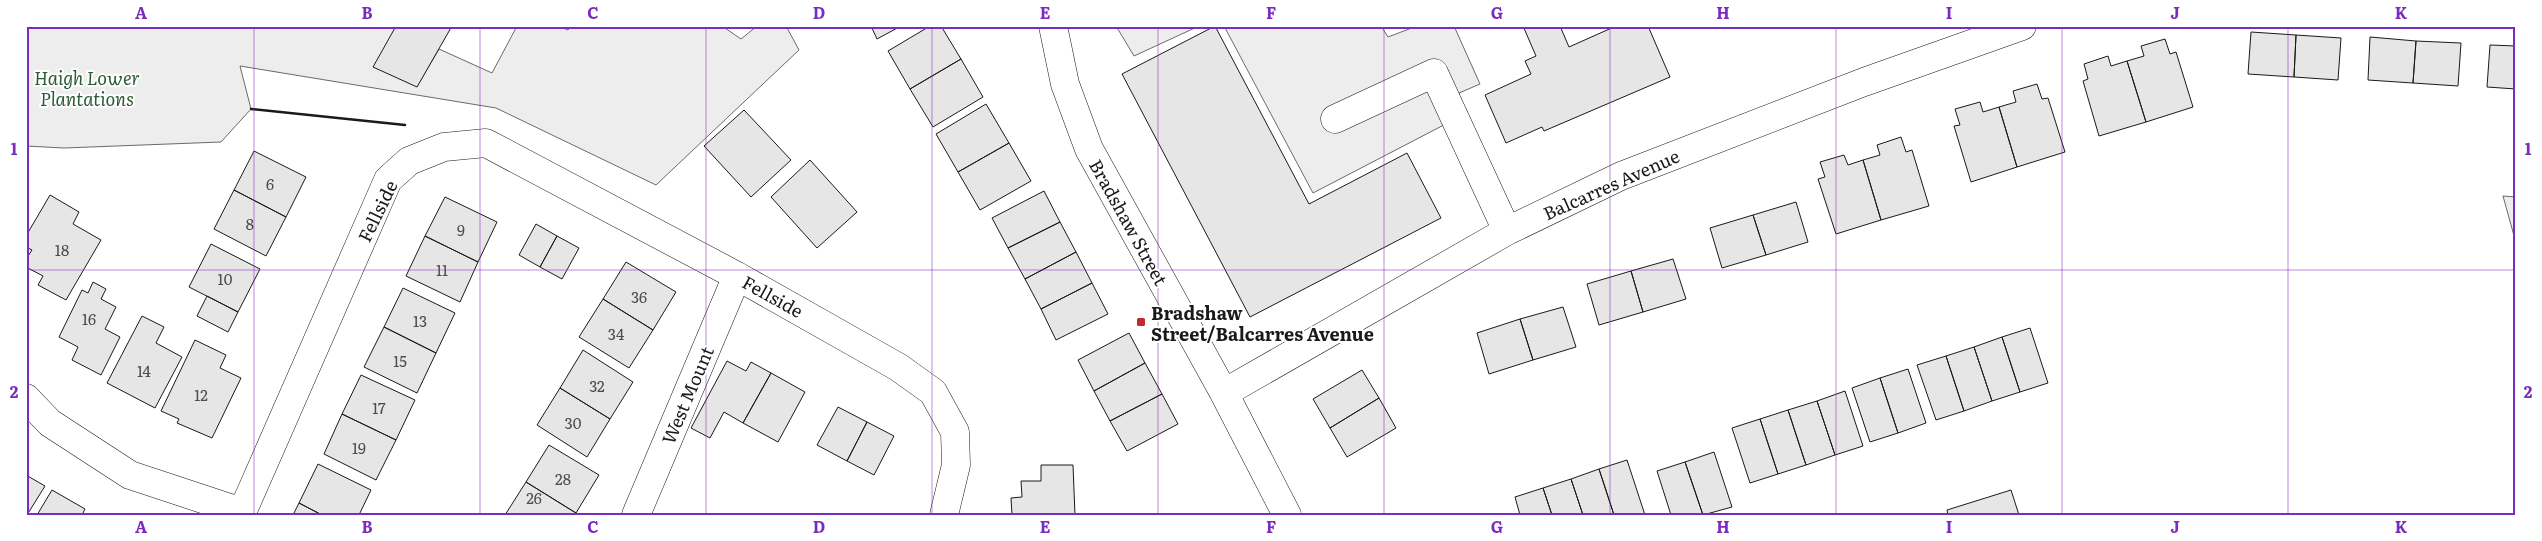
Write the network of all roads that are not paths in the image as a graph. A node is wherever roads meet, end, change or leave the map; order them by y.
1 (1053, 26) edge
2 (2022, 26) edge
3 (1335, 119) dead end
4 (1508, 231) junction
5 (737, 276) junction
6 (1224, 393) junction
7 (26, 398) edge
8 (242, 513) edge
9 (636, 515) edge
10 (944, 515) edge
11 (1287, 515) edge

1 - 6 street, Bradshaw Street
2 - 4 street, Balcarres Avenue
3 - 4 street
4 - 6 street, Balcarres Avenue
5 - 8 street, Fellside
5 - 9 street, West Mount
5 - 10 street, Fellside
6 - 11 street, Bradshaw Street
7 - 8 street, Fellside

